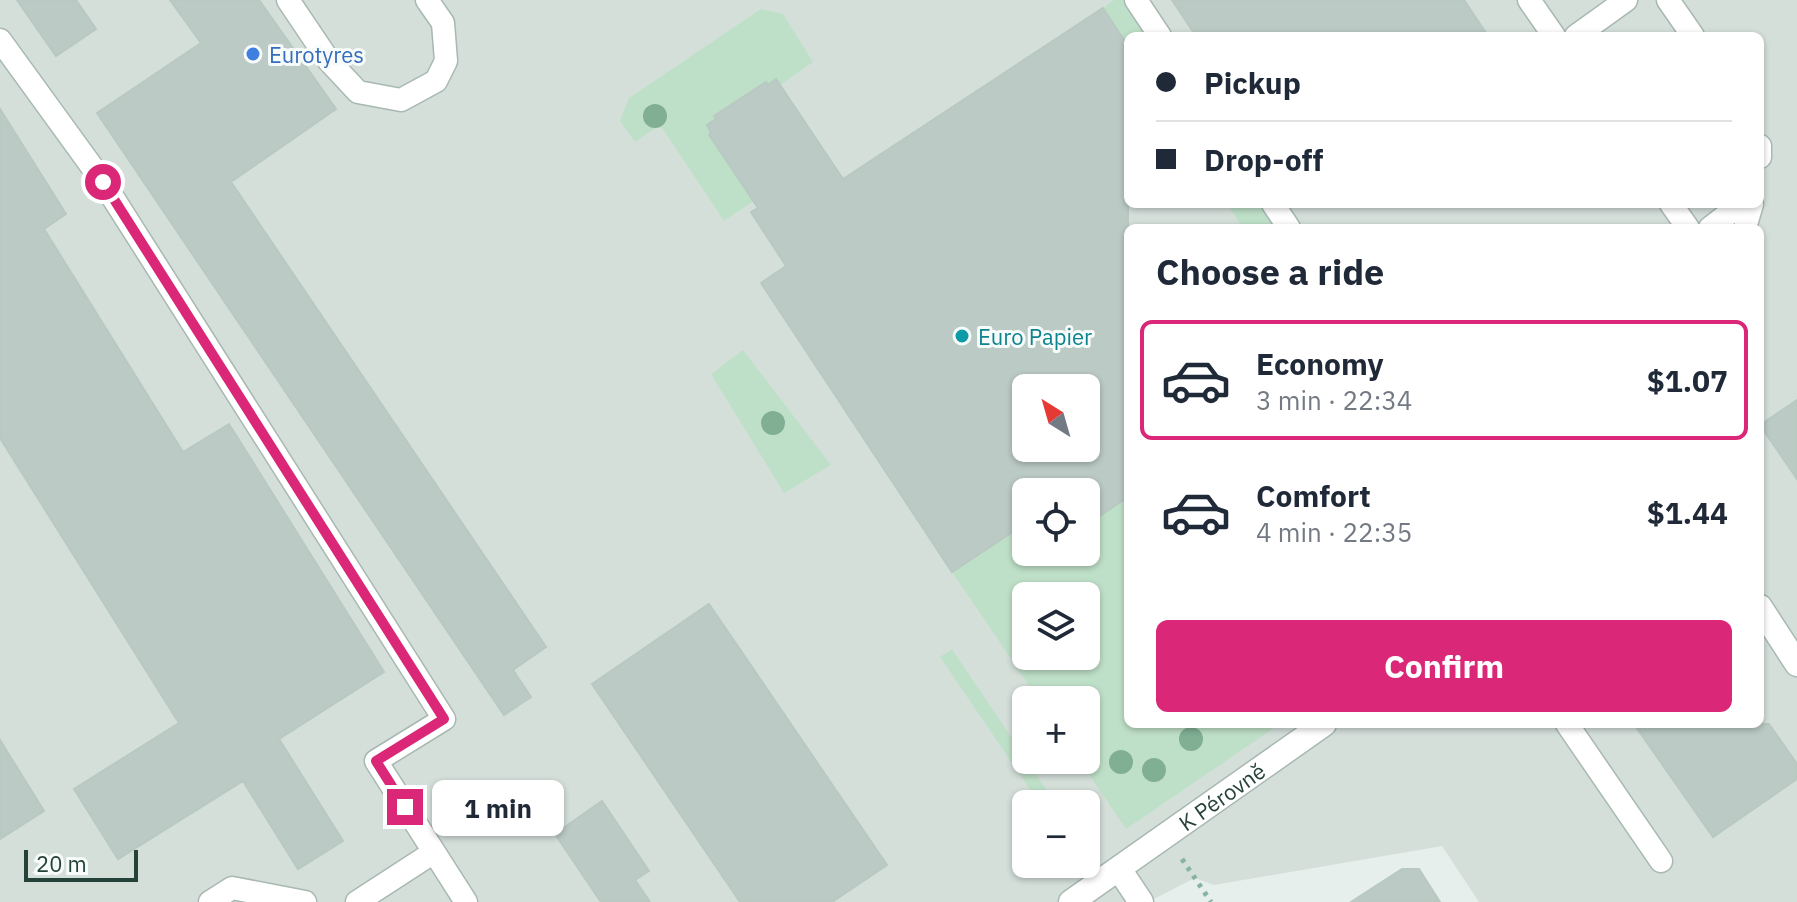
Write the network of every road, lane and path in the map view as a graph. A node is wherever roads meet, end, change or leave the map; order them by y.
1 (288, 0) edge
2 (427, 0) edge
3 (1136, 0) edge
4 (1529, 0) edge
5 (1626, 0) edge
6 (1668, 0) edge
7 (1157, 32) edge
8 (1551, 32) edge
9 (1582, 32) edge
10 (1690, 32) edge
11 (0, 40) edge
12 (1736, 208) edge
13 (1715, 224) edge
14 (1764, 613) edge
15 (1797, 664) edge
16 (1318, 728) edge
17 (1570, 728) edge
18 (1166, 835) junction
19 (434, 852) junction
20 (1661, 861) dead end
21 (1119, 869) junction
22 (210, 902) edge
23 (305, 902) edge
24 (357, 902) edge
25 (466, 902) edge
26 (1071, 902) edge
27 (1141, 902) edge
28 (1211, 902) edge

1 - 2 lane
3 - 7 lane
4 - 8 lane
5 - 9 lane
6 - 10 lane
11 - 19 lane
12 - 13 lane
14 - 15 street
16 - 18 street, K Pérovně
17 - 20 lane
18 - 21 street, K Pérovně
18 - 28 path
19 - 24 lane
19 - 25 lane
21 - 26 street, K Pérovně
21 - 27 street
22 - 23 lane

